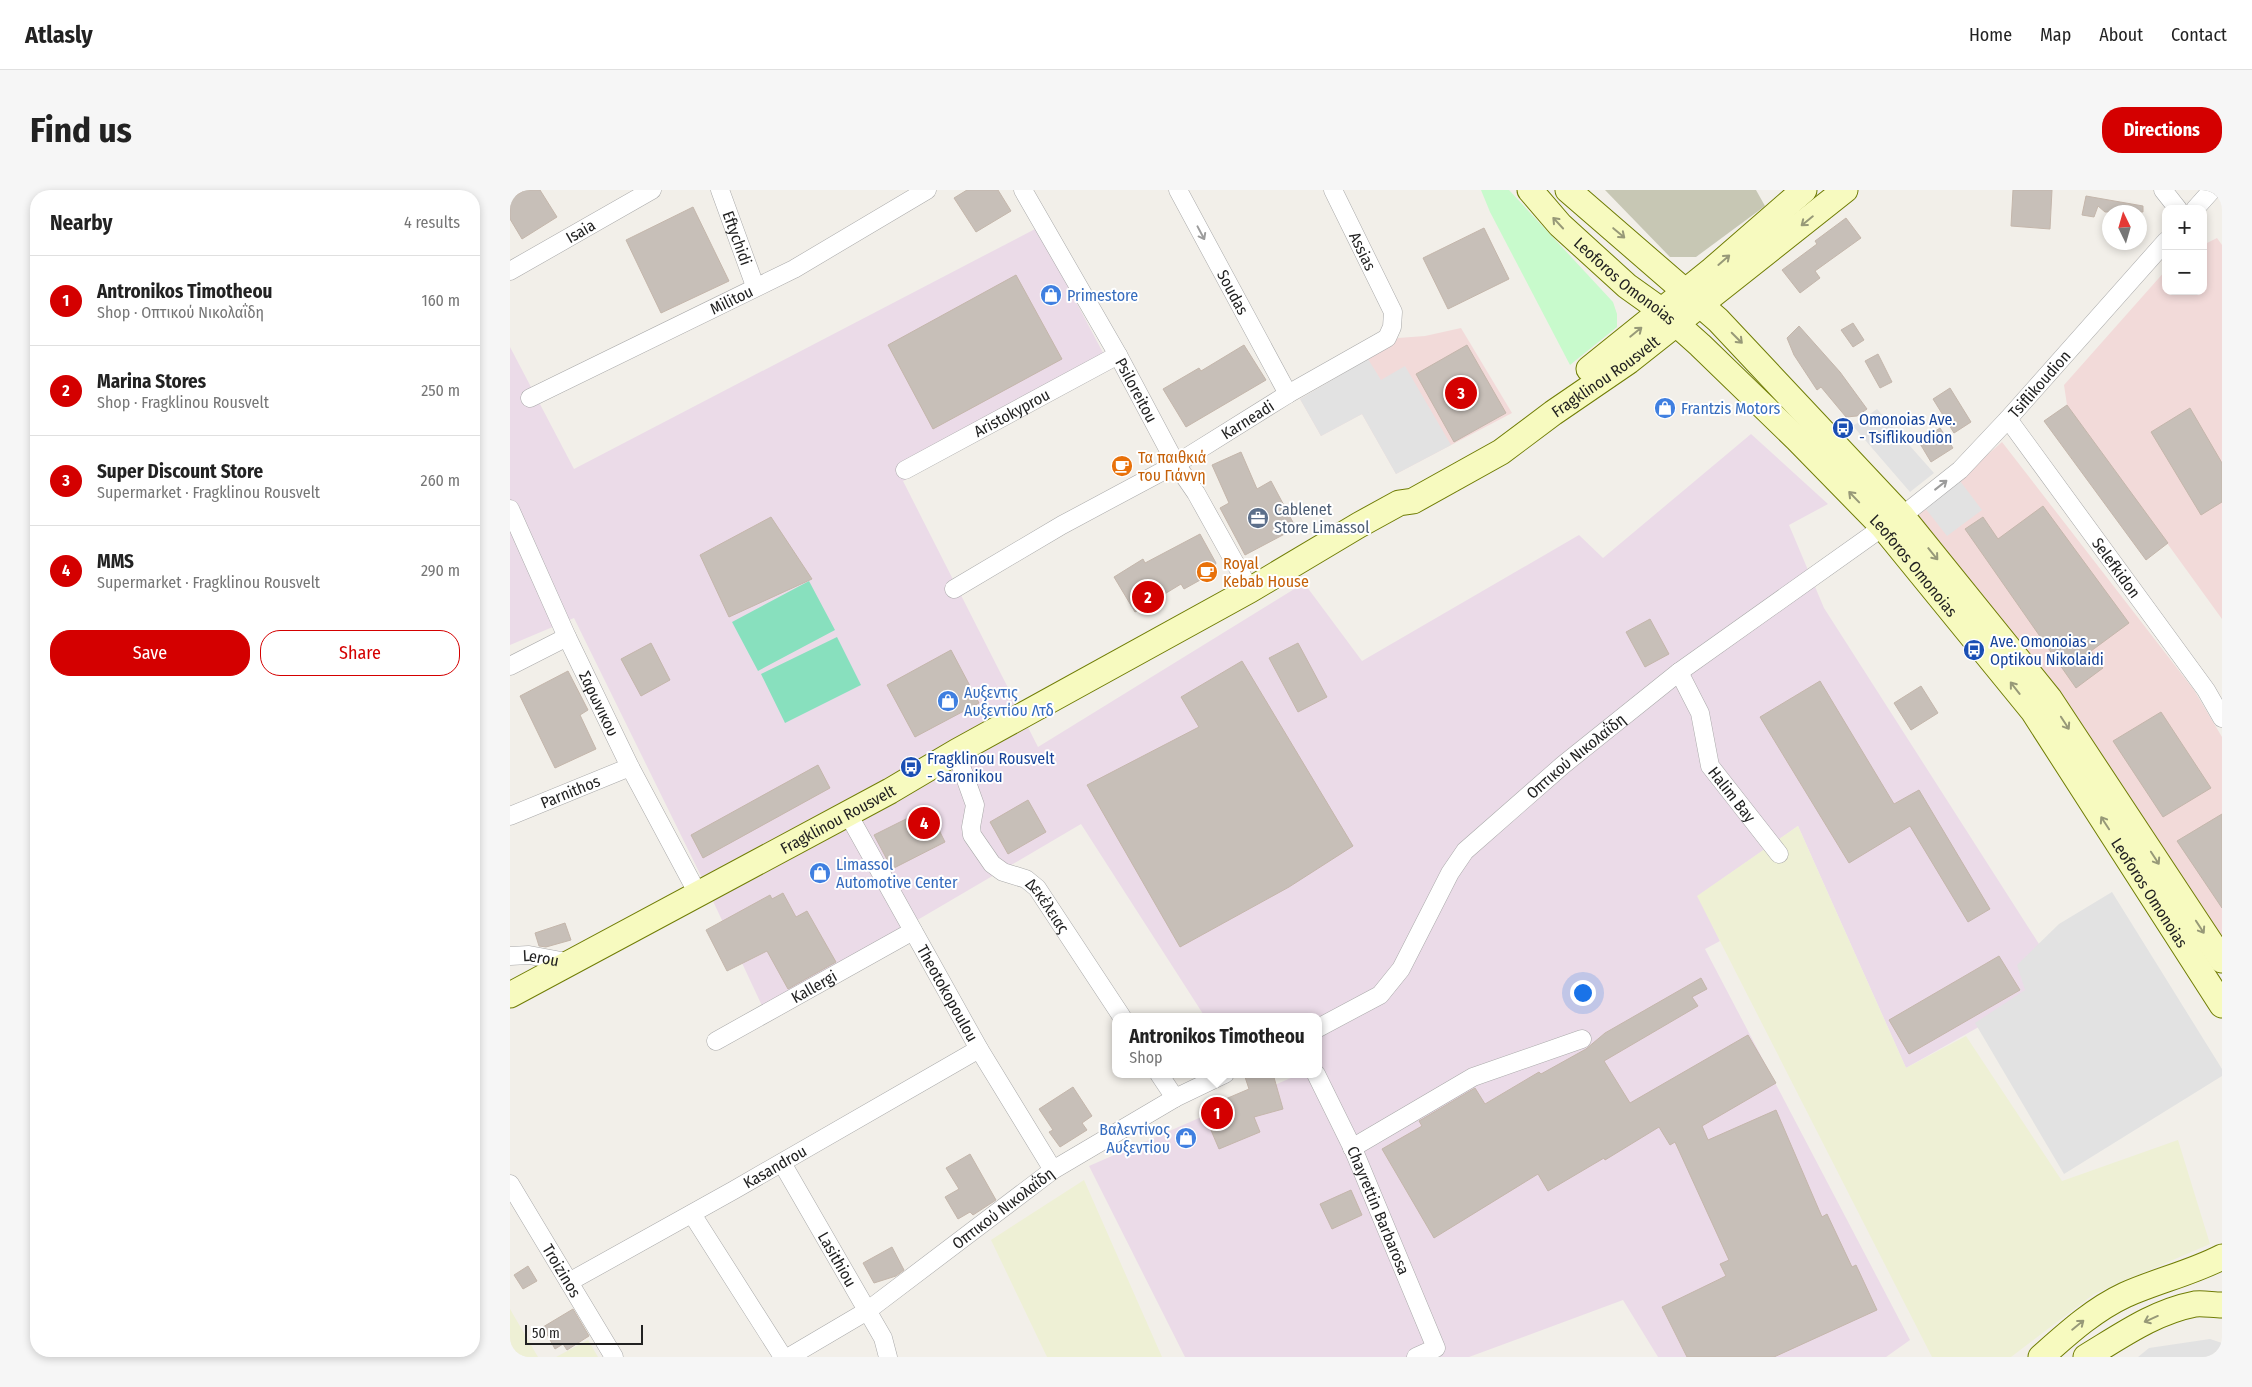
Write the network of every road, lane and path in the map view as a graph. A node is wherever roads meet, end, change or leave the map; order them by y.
1 (652, 190) edge
2 (720, 190) edge
3 (927, 190) edge
4 (1178, 190) edge
5 (1333, 190) edge
6 (1530, 190) edge
7 (1568, 190) edge
8 (1804, 190) edge
9 (1845, 190) edge
10 (2164, 190) edge
11 (2212, 190) edge
12 (1029, 192) edge
13 (2175, 205) edge
14 (2199, 205) edge
15 (2162, 246) edge
16 (510, 271) edge
17 (755, 286) junction
18 (1694, 298) junction
19 (1393, 312) joint
20 (1669, 317) junction
21 (1118, 355) junction
22 (1288, 394) junction
23 (530, 398) dead end
24 (2008, 419) junction
25 (1176, 464) junction
26 (904, 470) dead end
27 (510, 509) edge
28 (1893, 521) junction
29 (954, 589) dead end
30 (1250, 590) junction
31 (567, 637) junction
32 (510, 666) edge
33 (1679, 672) junction
34 (2222, 718) edge
35 (956, 752) junction
36 (630, 767) junction
37 (848, 814) junction
38 (510, 816) edge
39 (1779, 854) dead end
40 (698, 894) junction
41 (913, 931) junction
42 (510, 956) edge
43 (2222, 960) edge
44 (572, 963) junction
45 (510, 995) edge
46 (2222, 1005) edge
47 (1119, 1013) edge
48 (1322, 1026) edge
49 (1582, 1039) dead end
50 (716, 1041) dead end
51 (979, 1049) junction
52 (1162, 1078) edge
53 (1217, 1078) edge
54 (1318, 1078) edge
55 (1175, 1098) junction
56 (1352, 1148) junction
57 (782, 1163) junction
58 (1052, 1170) junction
59 (510, 1184) edge
60 (692, 1214) junction
61 (2222, 1257) edge
62 (569, 1282) junction
63 (2222, 1305) edge
64 (866, 1310) junction
65 (614, 1357) edge
66 (783, 1357) edge
67 (790, 1357) edge
68 (888, 1357) edge
69 (1416, 1357) edge
70 (2041, 1357) edge
71 (2086, 1357) edge

1 - 16 street, Isaia
2 - 17 street, Eftychidi
3 - 17 street, Militou
4 -> 22 street, Soudas
5 - 19 street, Assias
20 -> 6 main road, Leoforos Omonoias
7 -> 18 main road, Leoforos Omonoias
18 -> 8 main road, Fragklinou Rousvelt
9 -> 18 main road, Fragklinou Rousvelt
10 - 13 street
11 - 14 street
12 - 21 street, Psiloreitou
15 - 24 street, Tsiflikoudion
17 - 23 street, Militou
18 - 20 main road, Fragklinou Rousvelt
18 -> 28 main road, Leoforos Omonoias
19 - 22 street, Karneadi
28 -> 20 main road, Leoforos Omonoias
20 - 30 main road, Fragklinou Rousvelt
21 - 25 street, Psiloreitou
21 - 26 street, Aristokyprou
22 - 25 street, Karneadi
28 -> 24 street, Tsiflikoudion
24 - 34 street, Selefkidon
25 - 29 street, Karneadi
25 - 30 street, Psiloreitou
27 - 31 street, Σαρωνικου
28 - 33 street, Οπτικού Νικολαΐδη
28 -> 43 main road, Leoforos Omonoias
46 -> 28 main road, Leoforos Omonoias
30 - 35 main road, Fragklinou Rousvelt
31 - 32 street
31 - 36 street, Σαρωνικου
33 - 39 street, Halim Bay
33 - 48 street, Οπτικού Νικολαΐδη
35 - 37 main road, Fragklinou Rousvelt
35 - 47 street, Δεκέλειας
36 - 38 street, Parnithos
36 - 40 street, Σαρωνικου
37 - 40 main road, Fragklinou Rousvelt
37 - 41 street, Theotokopoulou
40 - 44 main road, Fragklinou Rousvelt
41 - 50 street, Kallergi
41 - 51 street, Theotokopoulou
42 - 44 street, Lerou
44 - 45 main road, Fragklinou Rousvelt
49 - 56 street
51 - 57 street, Kasandrou
51 - 58 street, Theotokopoulou
52 - 55 street
53 - 55 street, Οπτικού Νικολαΐδη
54 - 56 street, Chayrettin Barbarosa
55 - 58 street, Οπτικού Νικολαΐδη
56 - 69 street, Chayrettin Barbarosa
57 - 60 street, Kasandrou
57 - 64 street, Lasithiou
58 - 64 street, Οπτικού Νικολαΐδη
59 - 62 street, Troizinos
60 - 62 street, Kasandrou
60 - 66 street
70 -> 61 main road
62 - 65 street, Troizinos
63 -> 71 main road
64 - 67 street, Οπτικού Νικολαΐδη
64 - 68 street, Lasithiou

